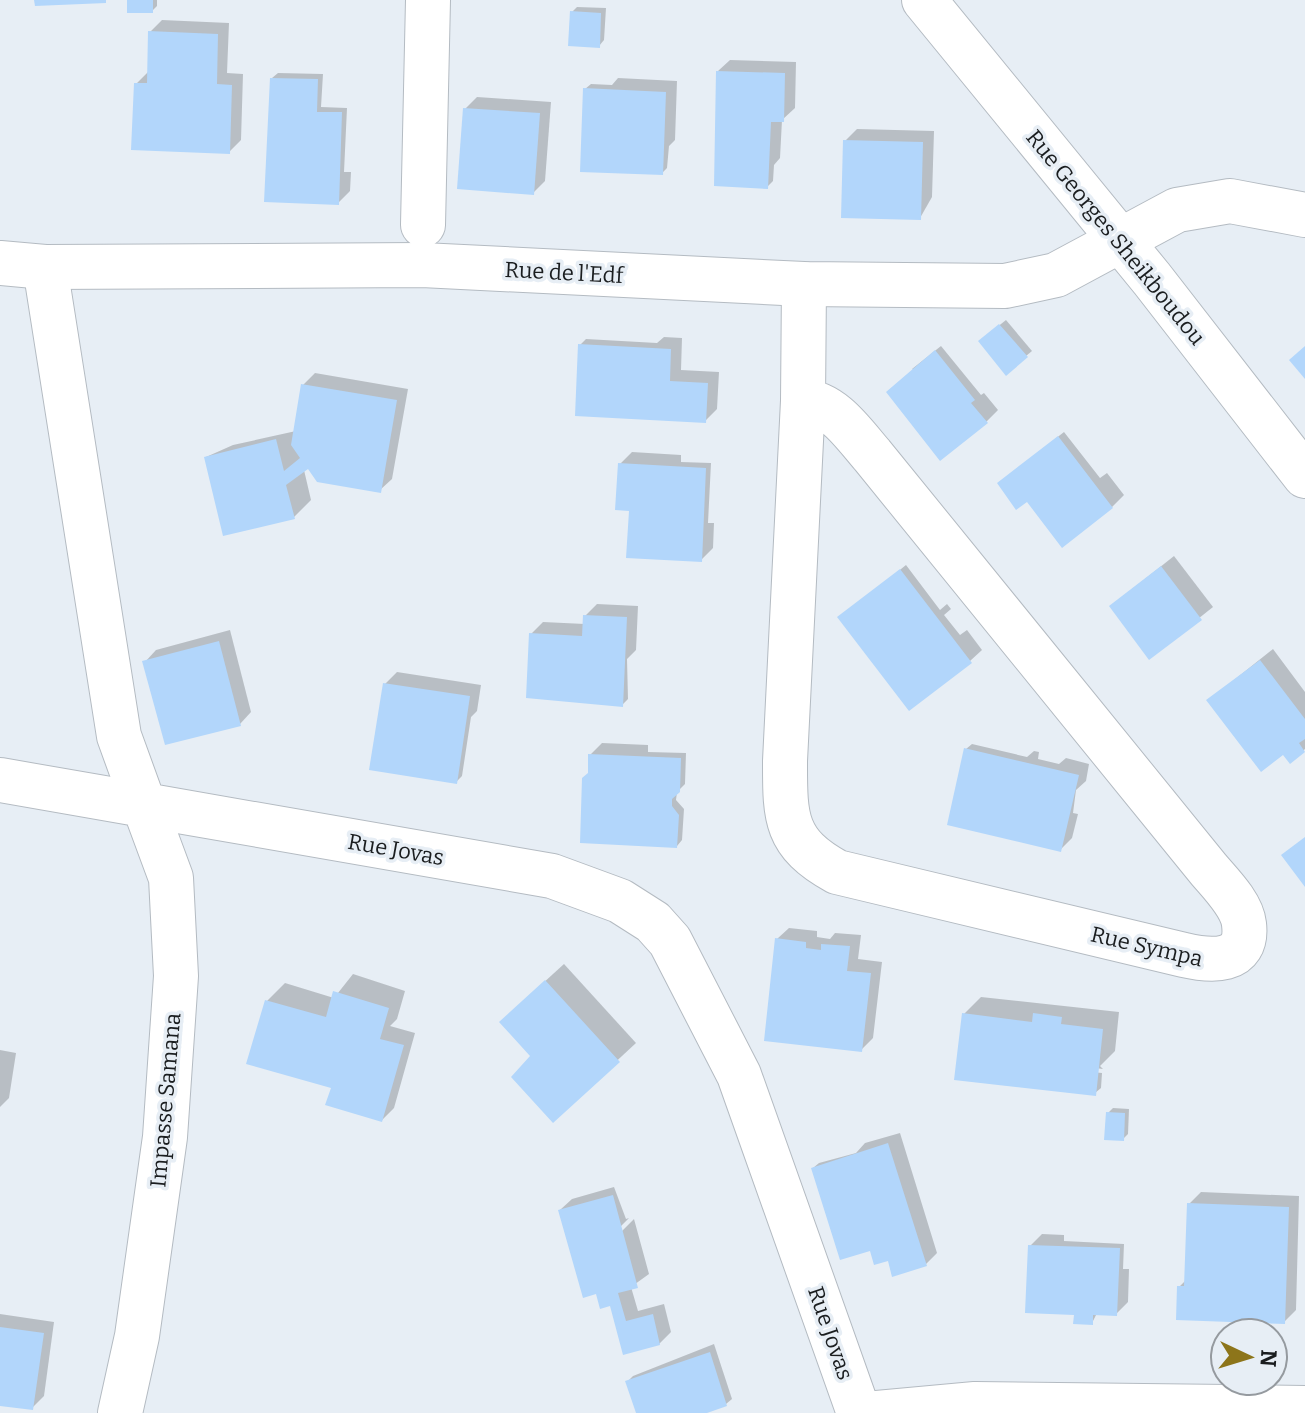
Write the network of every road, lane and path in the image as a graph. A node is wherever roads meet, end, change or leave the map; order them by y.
1 (428, 0) edge
2 (924, 0) edge
3 (1305, 215) edge
4 (423, 225) dead end
5 (1119, 241) junction
6 (0, 263) edge
7 (45, 267) junction
8 (804, 284) junction
9 (803, 401) junction
10 (1305, 476) edge
11 (0, 780) edge
12 (144, 805) junction
13 (125, 1408) edge
14 (1305, 1408) edge
15 (859, 1413) edge
16 (877, 1413) edge

1 - 4 street
2 - 5 street, Rue Georges Sheikboudou
3 - 5 street, Rue de l'Edf
5 - 8 street, Rue de l'Edf
5 - 10 street, Rue Georges Sheikboudou
6 - 7 street, Rue de l'Edf
7 - 8 street, Rue de l'Edf
7 - 12 street
8 - 9 street, Rue Sympa
9 - 9 street, Rue Sympa
11 - 12 street, Rue Jovas
12 - 13 street, Impasse Samana
12 - 15 street, Rue Jovas
14 - 16 street

